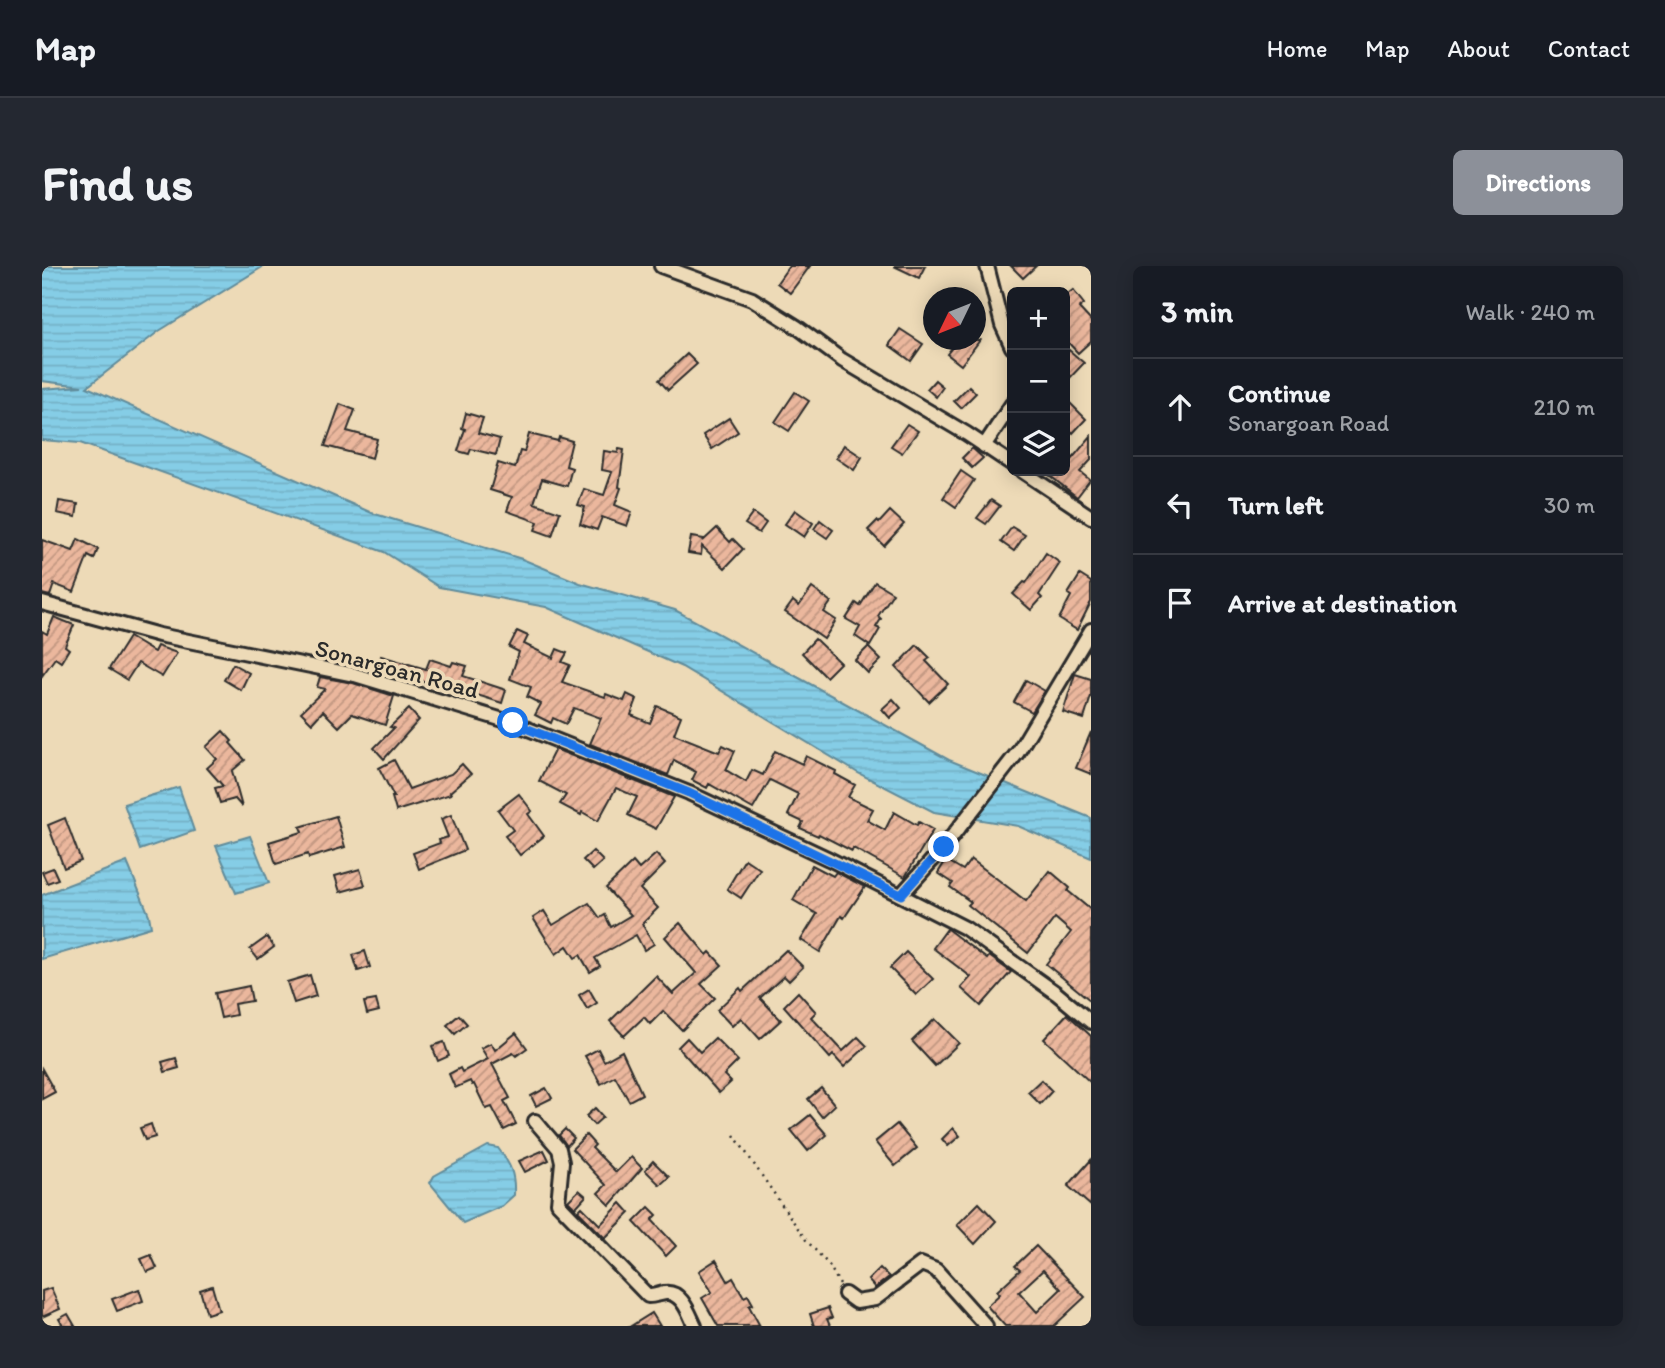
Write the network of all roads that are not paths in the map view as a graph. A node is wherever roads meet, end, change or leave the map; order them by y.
1 (661, 266) edge
2 (988, 266) edge
3 (1007, 336) edge
4 (1007, 412) edge
5 (984, 446) junction
6 (1007, 461) edge
7 (1030, 476) edge
8 (1091, 517) edge
9 (42, 603) edge
10 (1091, 630) edge
11 (901, 895) junction
12 (1091, 1022) edge
13 (535, 1121) dead end
14 (845, 1294) road end
15 (695, 1326) edge
16 (986, 1326) edge

1 - 5 street
2 - 3 street
4 - 5 street
5 - 6 street
7 - 8 street
9 - 11 street, Sonargoan Road
10 - 11 street
11 - 12 street, Sonargoan Road
13 - 15 street
14 - 16 street

